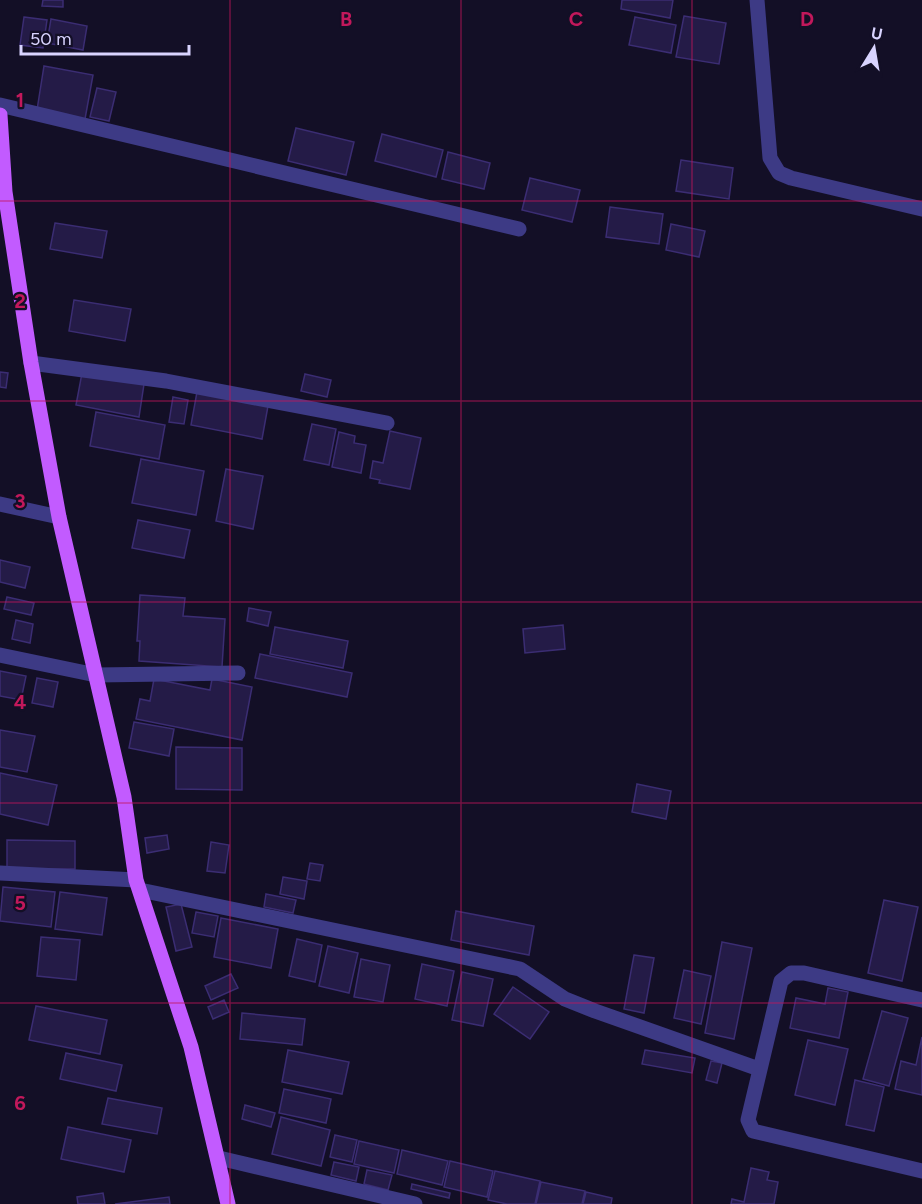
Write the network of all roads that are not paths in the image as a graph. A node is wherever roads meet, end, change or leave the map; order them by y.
1 (758, 0) edge
2 (0, 105) edge
3 (0, 116) edge
4 (922, 209) edge
5 (519, 229) dead end
6 (31, 363) junction
7 (387, 423) dead end
8 (0, 504) edge
9 (59, 517) junction
10 (0, 655) edge
11 (238, 674) dead end
12 (96, 675) junction
13 (0, 873) edge
14 (138, 885) junction
15 (922, 1000) edge
16 (759, 1069) junction
17 (219, 1158) junction
18 (922, 1171) edge
19 (228, 1204) edge
20 (416, 1204) edge

1 - 4 street
2 - 5 street
3 - 6 main road
6 - 7 street
6 - 9 main road
8 - 9 street
9 - 12 main road
10 - 12 street
11 - 12 street
12 - 14 main road
13 - 14 street
14 - 16 street
14 - 17 main road
15 - 16 street
16 - 18 street
17 - 19 main road
17 - 20 street

